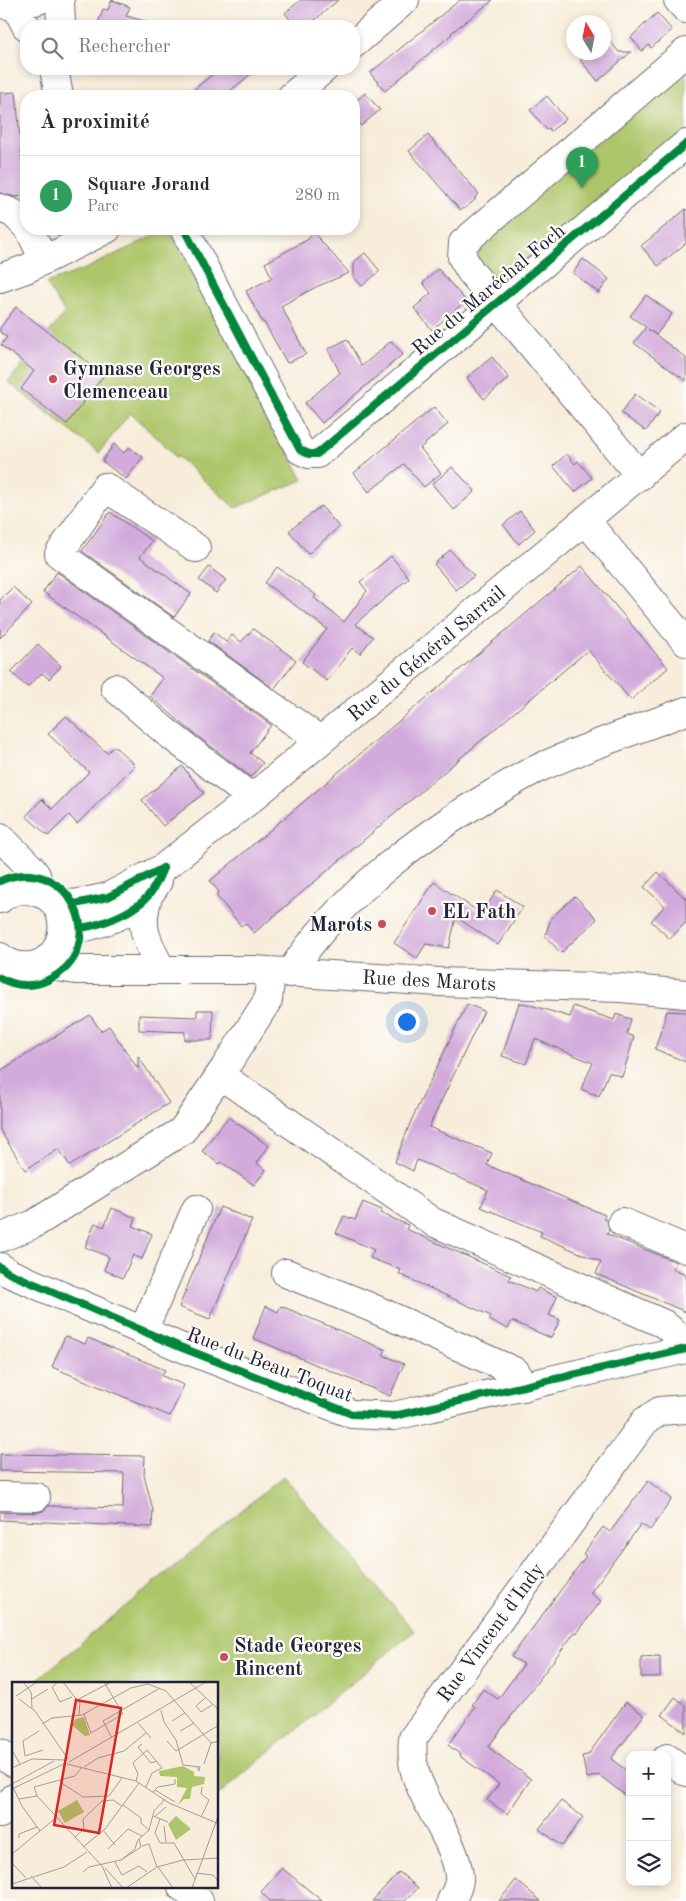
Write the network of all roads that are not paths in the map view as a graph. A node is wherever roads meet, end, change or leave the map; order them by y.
1 (406, 0) edge
2 (678, 0) edge
3 (22, 7) edge
4 (686, 9) edge
5 (49, 20) edge
6 (360, 39) edge
7 (686, 52) edge
8 (55, 75) edge
9 (317, 75) edge
10 (59, 90) edge
11 (299, 90) edge
12 (686, 144) edge
13 (0, 208) edge
14 (20, 220) edge
15 (32, 235) edge
16 (88, 235) edge
17 (187, 235) edge
18 (44, 260) junction
19 (0, 278) edge
20 (497, 304) junction
21 (686, 436) edge
22 (640, 476) junction
23 (586, 520) junction
24 (196, 548) dead end
25 (686, 642) edge
26 (115, 688) dead end
27 (686, 711) edge
28 (319, 741) junction
29 (252, 798) junction
30 (4, 842) edge
31 (164, 868) junction
32 (148, 897) junction
33 (1, 898) edge
34 (48, 898) junction
35 (62, 935) junction
36 (13, 964) edge
37 (165, 966) junction
38 (281, 972) junction
39 (686, 994) edge
40 (220, 1075) junction
41 (196, 1209) dead end
42 (622, 1222) dead end
43 (0, 1238) edge
44 (686, 1249) edge
45 (0, 1267) edge
46 (286, 1273) dead end
47 (143, 1331) junction
48 (686, 1343) edge
49 (686, 1349) edge
50 (524, 1387) junction
51 (686, 1409) edge
52 (0, 1496) edge
53 (36, 1497) dead end
54 (0, 1753) edge
55 (671, 1761) edge
56 (12, 1762) edge
57 (686, 1772) edge
58 (12, 1800) edge
59 (0, 1814) edge
60 (183, 1888) edge
61 (199, 1901) edge
62 (450, 1901) edge

1 - 6 street
2 - 4 street
3 - 5 street
7 - 20 street
8 - 10 street
9 - 11 street
12 - 20 street, Rue du Maréchal Foch
13 - 14 street
15 - 18 street
16 - 18 street
17 - 20 street, Rue du Maréchal Foch
18 - 19 street
20 - 22 street
21 - 22 street, Rue du Général Sarrail
22 - 23 street, Rue du Général Sarrail
23 - 25 street
23 - 28 street, Rue du Général Sarrail
24 - 28 street
26 - 29 street
27 - 38 street
28 - 29 street, Rue du Général Sarrail
29 - 31 street, Rue du Général Sarrail
30 - 33 street
30 - 34 street
31 - 32 street, Rue du Général Sarrail
31 - 34 street, Rue du Général Sarrail
32 - 35 street, Rue du Général Sarrail
32 - 37 street, Rue du Général Sarrail
33 - 34 street, Rue du Général Sarrail
34 - 35 street
35 - 36 street
35 - 37 street, Rue des Marots
36 - 37 street, Rue des Marots
37 - 38 street, Rue des Marots
38 - 39 street, Rue des Marots
38 - 40 street
40 - 43 street
40 - 48 street
41 - 47 street
42 - 44 street
45 - 47 street, Rue du Beau Toquat
46 - 50 street
47 - 50 street, Rue du Beau Toquat
49 - 50 street, Rue du Beau Toquat
51 - 62 street, Rue Vincent d'Indy
52 - 53 street
54 - 56 street
55 - 57 street
58 - 59 street
60 - 61 street

